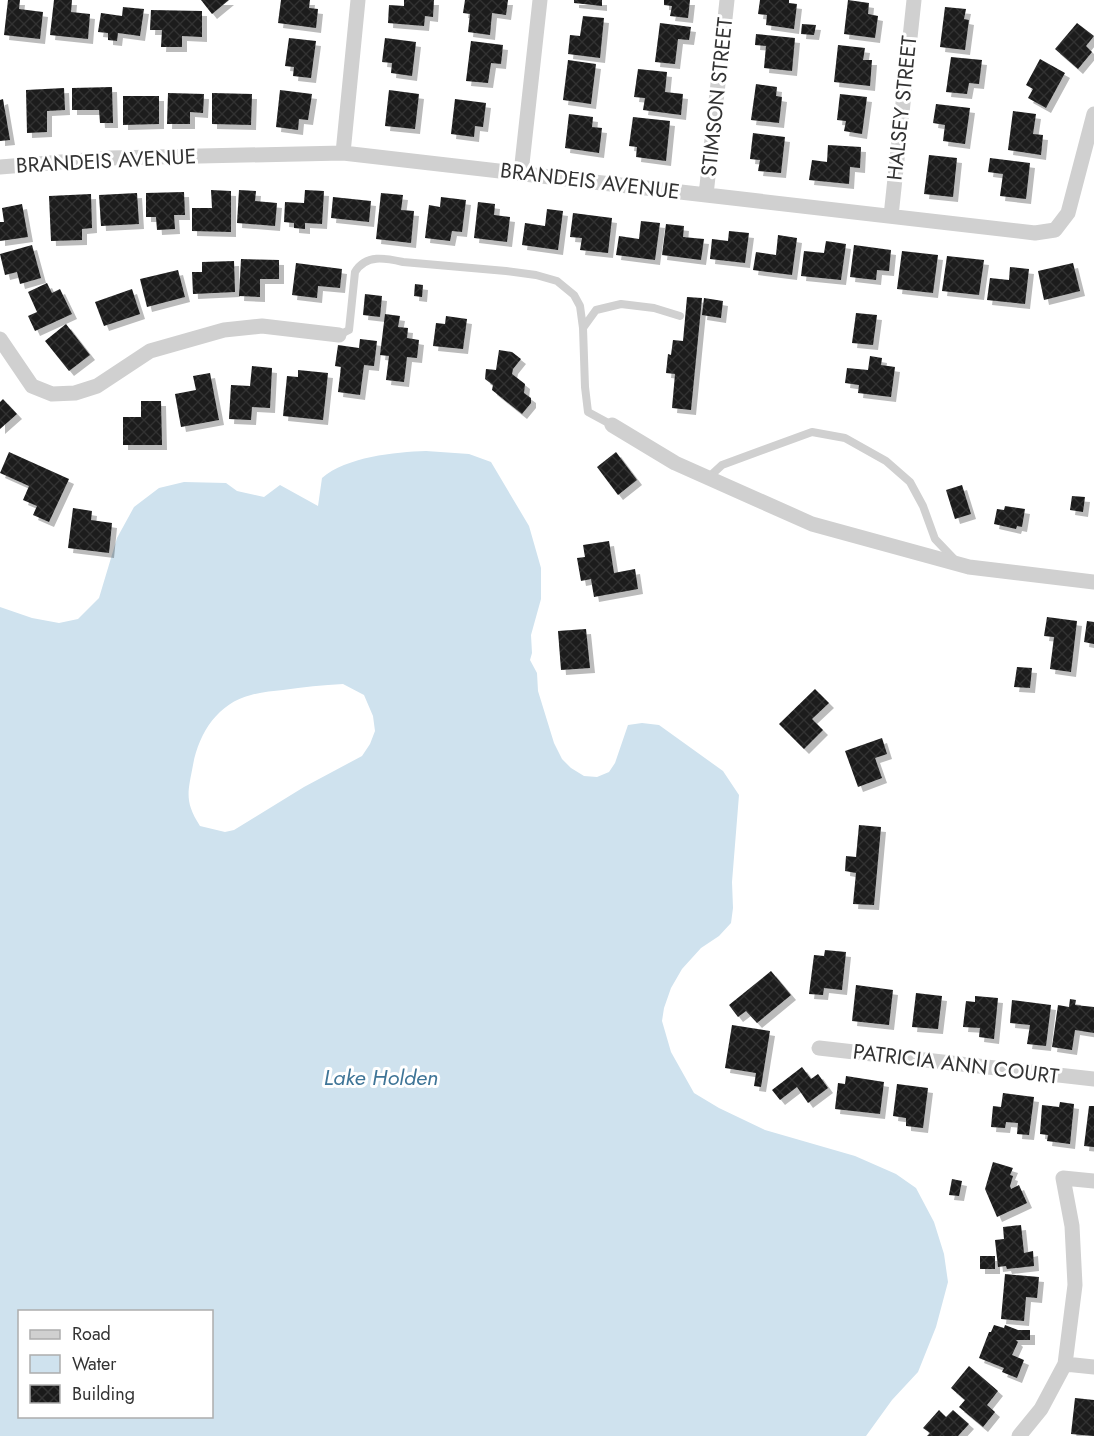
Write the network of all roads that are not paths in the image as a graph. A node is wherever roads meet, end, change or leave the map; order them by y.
1 (358, 0) edge
2 (540, 0) edge
3 (727, 0) edge
4 (914, 0) edge
5 (1094, 114) edge
6 (343, 153) junction
7 (0, 167) edge
8 (520, 173) junction
9 (706, 195) junction
10 (891, 216) junction
11 (680, 316) dead end
12 (583, 328) junction
13 (339, 335) joint
14 (0, 339) edge
15 (612, 425) joint
16 (709, 477) junction
17 (959, 565) junction
18 (1094, 582) edge
19 (819, 1048) dead end
20 (1094, 1080) edge
21 (1094, 1181) edge
22 (1065, 1364) junction
23 (1094, 1367) edge
24 (1019, 1436) edge

1 - 6 street
2 - 8 street
3 - 9 street, STIMSON STREET
4 - 10 street, HALSEY STREET
5 - 10 street, BRANDEIS AVENUE
6 - 7 street, BRANDEIS AVENUE
6 - 8 street, BRANDEIS AVENUE
8 - 9 street, BRANDEIS AVENUE
9 - 10 street, BRANDEIS AVENUE
11 - 12 lane
12 - 13 lane
12 - 15 lane
13 - 14 street
15 - 16 street
16 - 17 street
16 - 17 lane
17 - 18 street
19 - 20 street, PATRICIA ANN COURT
21 - 22 street
22 - 23 street
22 - 24 street

